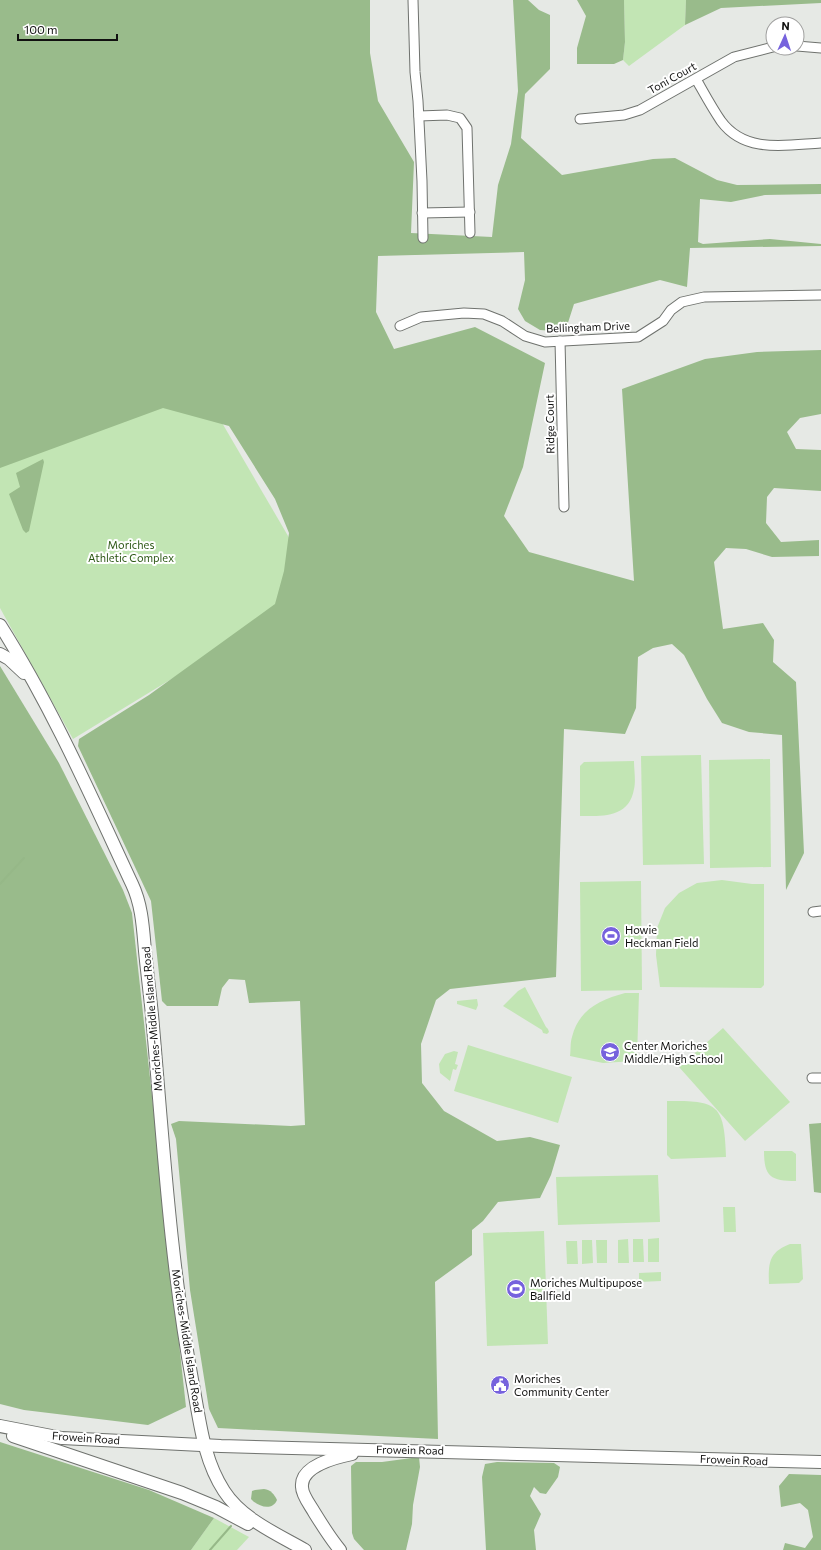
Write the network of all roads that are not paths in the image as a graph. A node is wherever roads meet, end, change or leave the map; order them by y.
1 (413, 0) edge
2 (805, 47) edge
3 (821, 48) edge
4 (765, 49) edge
5 (696, 79) junction
6 (419, 116) junction
7 (580, 119) dead end
8 (821, 143) edge
9 (470, 212) junction
10 (422, 213) junction
11 (470, 233) dead end
12 (423, 238) dead end
13 (821, 295) edge
14 (400, 326) dead end
15 (560, 341) junction
16 (564, 507) dead end
17 (0, 624) edge
18 (0, 654) edge
19 (34, 682) junction
20 (0, 1426) edge
21 (0, 1430) edge
22 (204, 1445) junction
23 (372, 1450) junction
24 (821, 1462) edge
25 (303, 1549) edge
26 (340, 1550) edge

1 - 6 street
2 - 3 street
4 - 5 street, Toni Court
5 - 7 street, Toni Court
5 - 8 street
6 - 9 street
6 - 10 street
9 - 10 street
9 - 11 street
10 - 12 street
13 - 15 street, Bellingham Drive
14 - 15 street, Bellingham Drive
15 - 16 street, Ridge Court
17 - 19 main road, Moriches-Middle Island Road
18 - 19 main road
19 - 22 main road, Moriches-Middle Island Road
20 - 22 main road, Frowein Road
21 - 25 main road
22 - 23 main road, Frowein Road
22 - 25 main road, Moriches-Middle Island Road
23 - 24 main road, Frowein Road
23 - 26 main road

